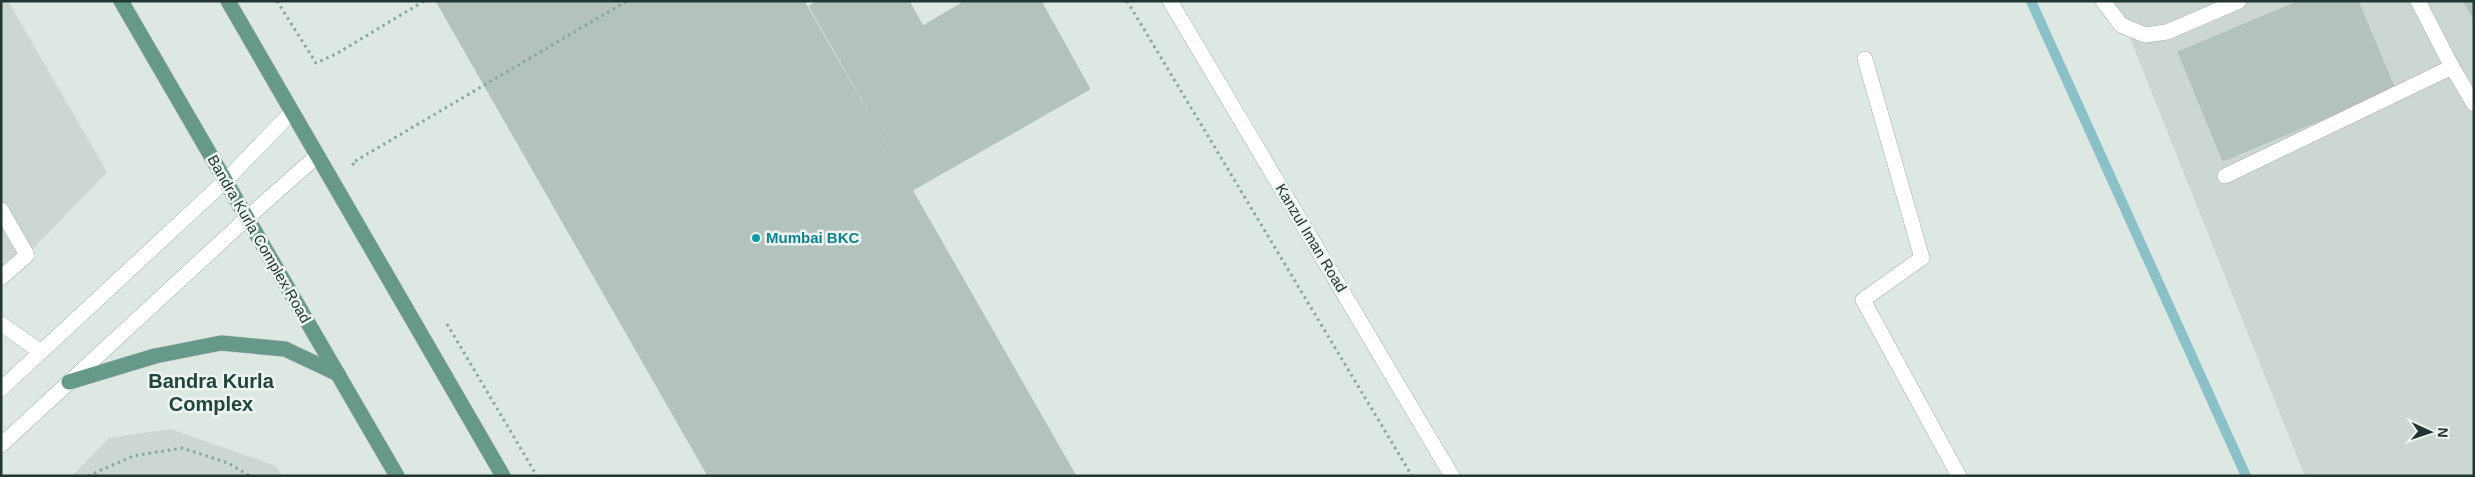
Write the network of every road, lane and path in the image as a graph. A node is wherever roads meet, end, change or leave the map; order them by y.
1 (121, 1) edge
2 (228, 1) edge
3 (277, 1) edge
4 (424, 1) edge
5 (627, 1) edge
6 (1127, 1) edge
7 (1170, 1) edge
8 (2103, 1) edge
9 (2239, 1) edge
10 (2418, 1) edge
11 (1865, 59) dead end
12 (2452, 67) junction
13 (2474, 104) edge
14 (292, 112) junction
15 (317, 156) junction
16 (357, 172) dead end
17 (2225, 176) dead end
18 (225, 182) junction
19 (1, 210) edge
20 (247, 218) junction
21 (1, 278) edge
22 (442, 315) dead end
23 (1, 324) edge
24 (41, 352) junction
25 (338, 374) junction
26 (69, 382) junction
27 (1, 389) edge
28 (1, 445) edge
29 (88, 476) edge
30 (250, 476) edge
31 (397, 476) edge
32 (503, 476) edge
33 (537, 476) edge
34 (1412, 476) edge
35 (1452, 476) edge
36 (1959, 476) edge

1 - 18 main road, Bandra Kurla Complex Road
2 - 14 main road
3 - 4 path
5 - 16 path
6 - 34 path
7 - 35 main road, Kanzul Iman Road
8 - 9 main road
10 - 12 main road
11 - 36 main road
12 - 13 main road
12 - 17 main road
14 - 15 main road
14 - 18 main road
15 - 20 main road
15 - 32 main road
18 - 20 main road, Bandra Kurla Complex Road
18 - 24 main road
19 - 21 main road
20 - 25 main road, Bandra Kurla Complex Road
20 - 26 main road
22 - 33 path
23 - 24 main road
24 - 27 main road
25 - 26 main road
25 - 31 main road, Bandra Kurla Complex Road
26 - 28 main road
29 - 30 path

